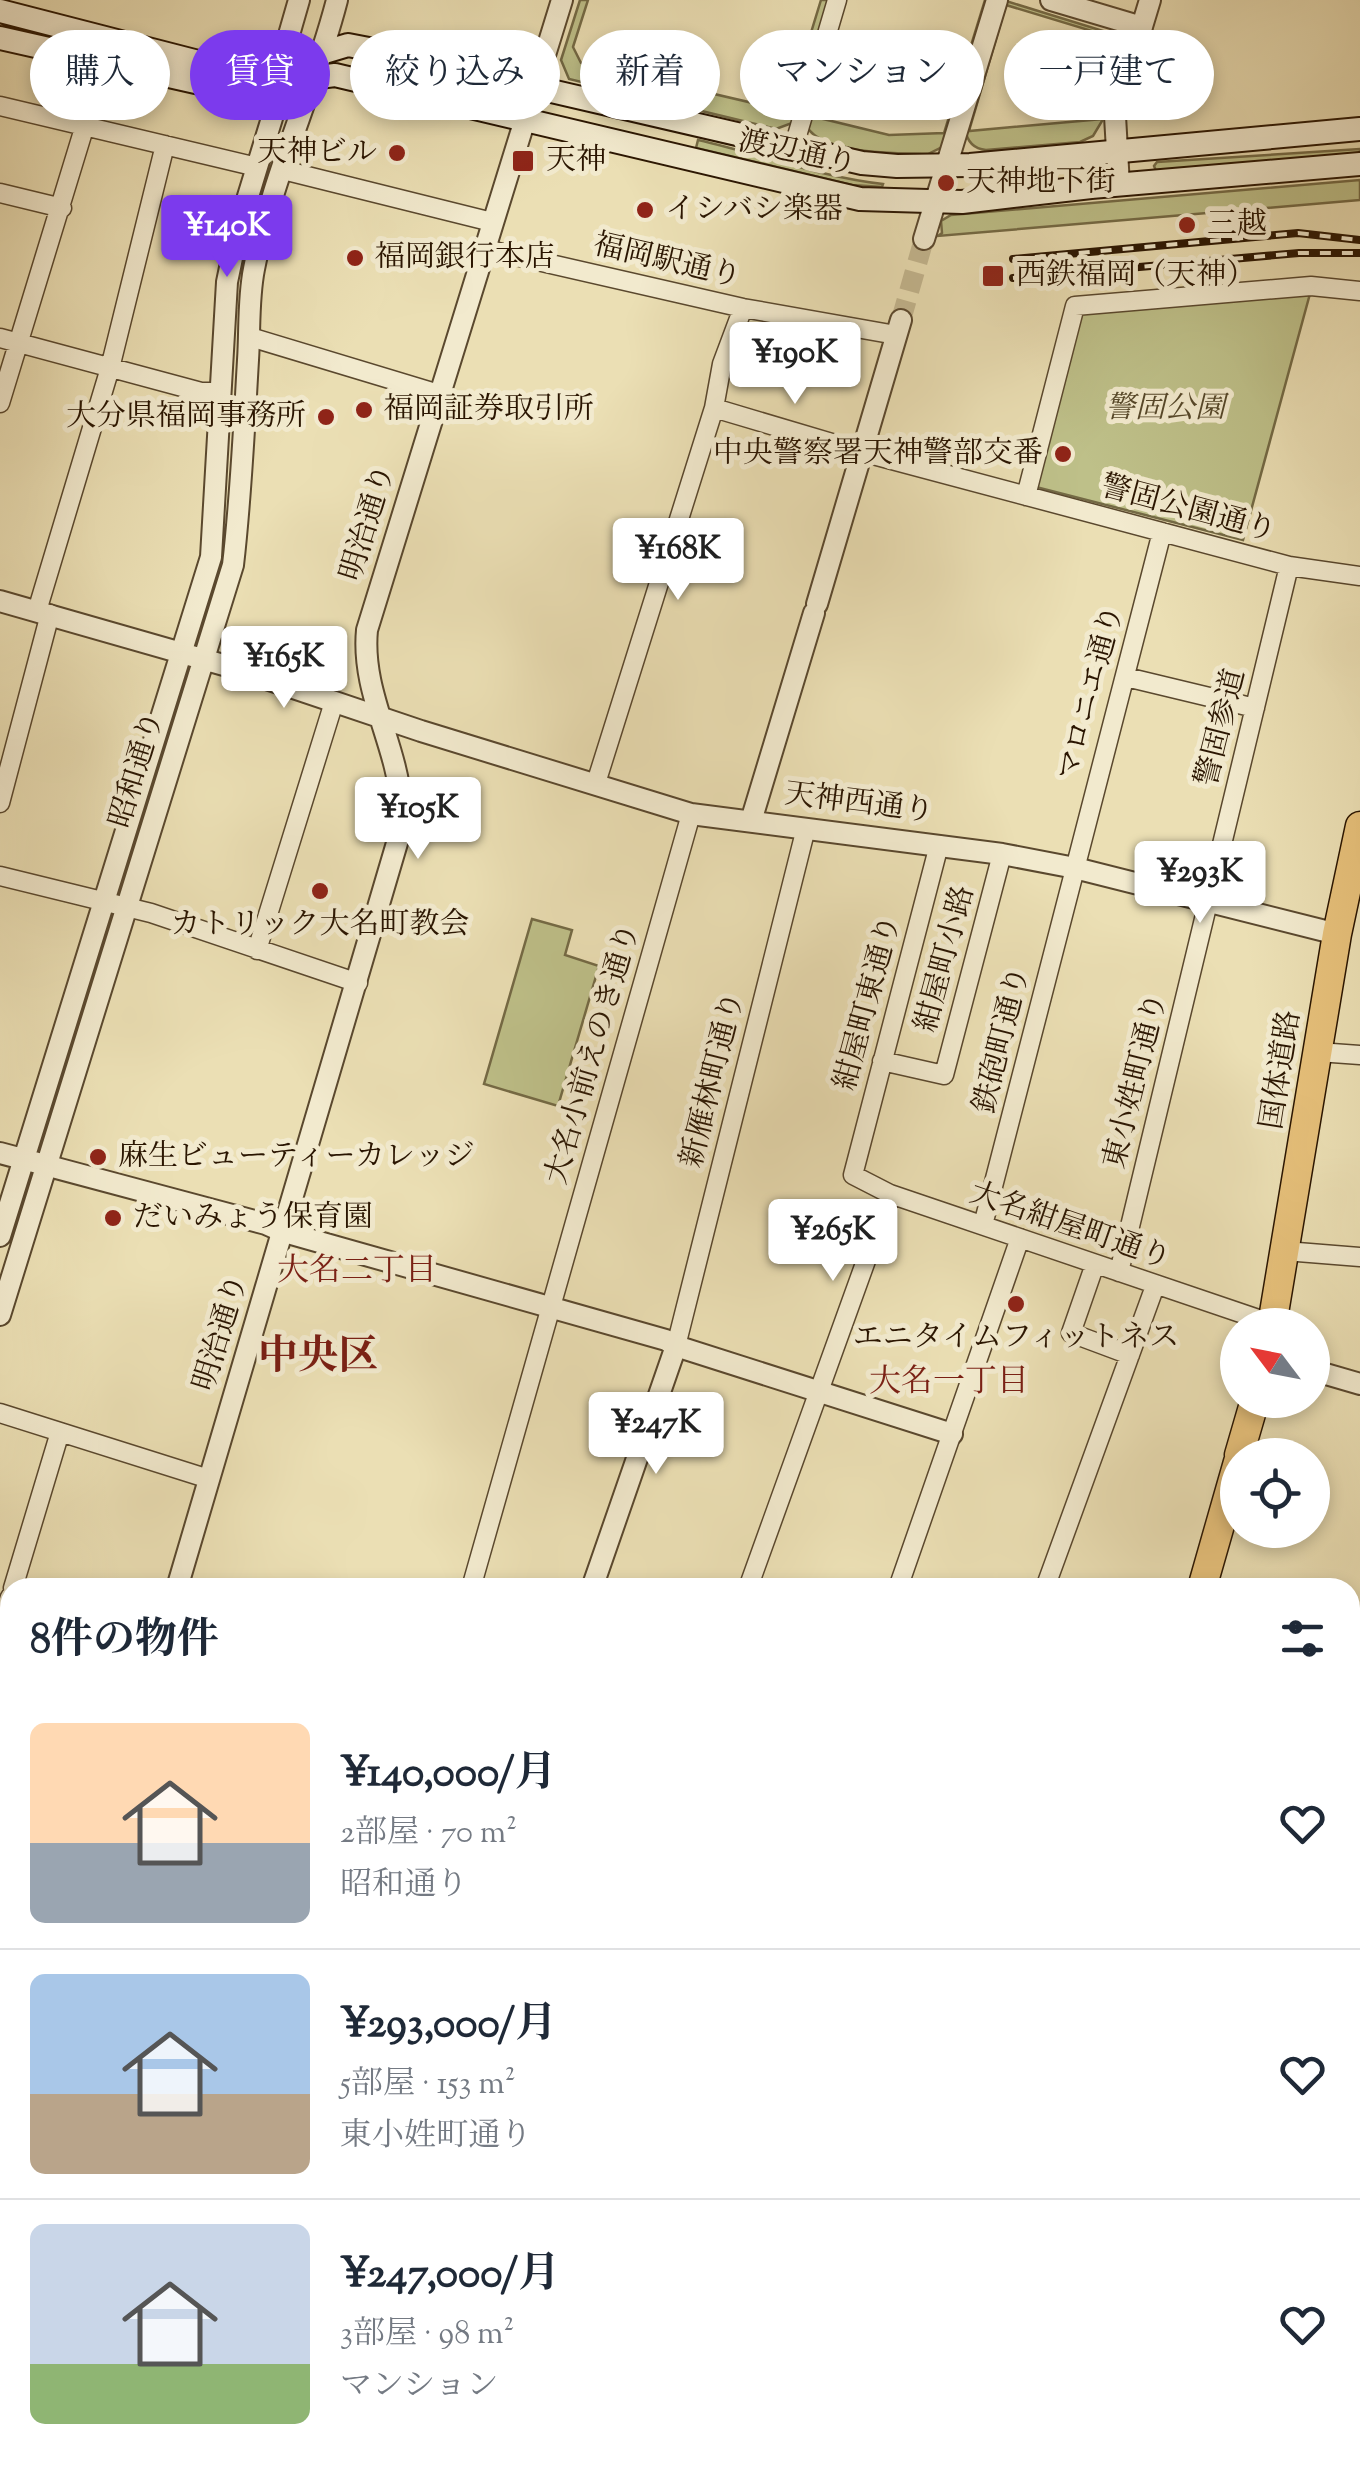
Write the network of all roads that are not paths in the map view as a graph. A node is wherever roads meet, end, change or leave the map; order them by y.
1 (300, 0) edge
2 (337, 0) edge
3 (562, 0) edge
4 (836, 0) edge
5 (997, 0) edge
6 (1051, 0) edge
7 (1150, 0) edge
8 (37, 10) edge
9 (0, 11) edge
10 (1142, 27) junction
11 (291, 30) edge
12 (329, 30) edge
13 (553, 30) edge
14 (0, 38) edge
15 (30, 46) edge
16 (190, 57) edge
17 (560, 92) edge
18 (0, 106) edge
19 (88, 120) edge
20 (271, 120) edge
21 (298, 120) edge
22 (525, 120) edge
23 (529, 120) edge
24 (86, 128) junction
25 (1360, 128) edge
26 (165, 145) junction
27 (794, 146) junction
28 (1117, 150) junction
29 (1360, 164) edge
30 (946, 166) junction
31 (257, 167) junction
32 (282, 170) junction
33 (1119, 185) junction
34 (0, 193) edge
35 (935, 203) junction
36 (62, 208) junction
37 (492, 222) junction
38 (924, 238) tunnel mouth
39 (485, 248) junction
40 (1360, 290) edge
41 (742, 308) junction
42 (898, 328) joint
43 (250, 337) junction
44 (0, 338) edge
45 (19, 343) junction
46 (110, 368) junction
47 (222, 392) junction
48 (440, 394) junction
49 (0, 403) edge
50 (714, 408) junction
51 (862, 452) junction
52 (1026, 496) junction
53 (1162, 532) junction
54 (1288, 566) junction
55 (1360, 576) edge
56 (0, 600) edge
57 (43, 613) junction
58 (181, 652) junction
59 (204, 659) junction
60 (1126, 677) junction
61 (334, 702) junction
62 (1255, 708) junction
63 (378, 717) junction
64 (596, 783) junction
65 (0, 803) edge
66 (691, 814) junction
67 (751, 821) junction
68 (1360, 826) edge
69 (806, 828) junction
70 (939, 844) junction
71 (1002, 854) junction
72 (1075, 868) junction
73 (1355, 872) edge
74 (0, 876) edge
75 (103, 902) junction
76 (1207, 902) junction
77 (127, 908) junction
78 (1337, 934) junction
79 (258, 950) junction
80 (358, 983) junction
81 (1318, 1052) junction
82 (1360, 1055) edge
83 (882, 1061) junction
84 (0, 1153) edge
85 (24, 1160) junction
86 (46, 1167) junction
87 (853, 1175) joint
88 (890, 1194) junction
89 (984, 1225) junction
90 (284, 1232) junction
91 (0, 1236) edge
92 (1020, 1238) junction
93 (1285, 1251) junction
94 (1360, 1257) edge
95 (1095, 1264) junction
96 (1118, 1272) junction
97 (1155, 1286) junction
98 (1223, 1308) edge
99 (1276, 1308) edge
100 (551, 1309) junction
101 (0, 1316) edge
102 (676, 1346) junction
103 (1130, 1355) junction
104 (1330, 1375) edge
105 (1360, 1384) edge
106 (819, 1391) junction
107 (0, 1412) edge
108 (60, 1432) junction
109 (952, 1434) junction
110 (208, 1479) junction
111 (1220, 1523) edge
112 (16, 1578) edge
113 (180, 1578) edge
114 (474, 1578) edge
115 (595, 1578) edge
116 (752, 1578) edge
117 (902, 1578) edge
118 (1050, 1578) edge
119 (1205, 1578) edge

1 - 11 street, 昭和通り
2 - 12 street, 昭和通り
3 - 13 street, 明治通り
4 - 27 street
5 - 30 street
6 - 10 street
7 - 10 street
8 - 9 main road, 渡辺通り
8 - 16 main road, 渡辺通り
10 - 28 street
14 - 15 main road, 渡辺通り
17 - 27 main road, 渡辺通り
18 - 24 street
19 - 24 street
20 - 31 street, 昭和通り
21 - 32 street, 昭和通り
22 - 37 street, 明治通り
23 - 35 main road, 渡辺通り
24 - 26 street
24 - 36 street
25 - 28 main road, 渡辺通り
26 - 31 street
26 - 46 street
27 - 30 main road, 渡辺通り
28 - 30 main road, 渡辺通り
28 - 33 street
29 - 33 main road, 渡辺通り
30 - 35 street
31 - 47 street, 昭和通り
32 - 37 street
32 - 43 street, 昭和通り
33 - 35 main road, 渡辺通り
34 - 36 street
35 - 38 street
36 - 45 street
37 - 39 street, 明治通り
39 - 41 street, 福岡駅通り
39 - 48 street, 明治通り
40 - 52 street
41 - 42 street, 福岡駅通り
41 - 50 street
42 - 51 street
43 - 48 street
43 - 59 street, 昭和通り
44 - 45 street
45 - 46 street
45 - 49 street
46 - 47 street
46 - 57 street
47 - 58 street, 昭和通り
48 - 63 street, 明治通り
50 - 51 street, 警固公園通り
50 - 64 street
51 - 52 street, 警固公園通り
51 - 67 street
52 - 53 street, 警固公園通り
53 - 54 street, 警固公園通り
53 - 60 street, マロニエ通り
54 - 55 street, 警固公園通り
54 - 62 street, 警固参道
56 - 57 street, 天神西通り
57 - 58 street, 天神西通り
57 - 65 street
58 - 59 street, 天神西通り
58 - 75 street, 昭和通り
59 - 61 street, 天神西通り
59 - 77 street, 昭和通り
60 - 62 street
60 - 72 street, マロニエ通り
61 - 63 street, 天神西通り
61 - 79 street
62 - 76 street, 警固参道
63 - 64 street, 天神西通り
63 - 80 street, 明治通り
64 - 66 street, 天神西通り
66 - 67 street, 天神西通り
66 - 100 street, 大名小前えのき通り
67 - 69 street, 天神西通り
68 - 73 highway, 国体道路
69 - 70 street, 天神西通り
69 - 102 street, 新雁林町通り
70 - 71 street, 天神西通り
70 - 83 street, 紺屋町東通り
71 - 72 street, 天神西通り
71 - 83 street, 紺屋町小路
72 - 76 street, 天神西通り
72 - 89 street, 鉄砲町通り
73 - 78 highway, 国体道路
74 - 75 street
75 - 77 street
75 - 85 street, 昭和通り
76 - 78 street, 天神西通り
76 - 96 street, 東小姓町通り
77 - 79 street
77 - 86 street, 昭和通り
78 - 81 highway, 国体道路
79 - 80 street
80 - 90 street, 明治通り
81 - 82 street
81 - 93 highway, 国体道路
83 - 87 street, 紺屋町東通り
84 - 85 street
85 - 86 street
85 - 91 street, 昭和通り
86 - 90 street
86 - 101 street, 昭和通り
87 - 88 street, 大名紺屋町通り
88 - 89 street, 大名紺屋町通り
88 - 106 street
89 - 92 street, 大名紺屋町通り
90 - 100 street
90 - 110 street, 明治通り
92 - 95 street, 大名紺屋町通り
92 - 109 street
93 - 94 street
93 - 99 highway, 国体道路
95 - 96 street, 大名紺屋町通り
95 - 103 street
96 - 97 street, 大名紺屋町通り
97 - 98 street, 大名紺屋町通り
97 - 103 street
100 - 102 street
100 - 114 street, 大名小前えのき通り
102 - 106 street
102 - 115 street
103 - 118 street
104 - 105 street
106 - 109 street
106 - 116 street
107 - 108 street
108 - 110 street
108 - 112 street
109 - 117 street
110 - 113 street, 明治通り
111 - 119 highway

